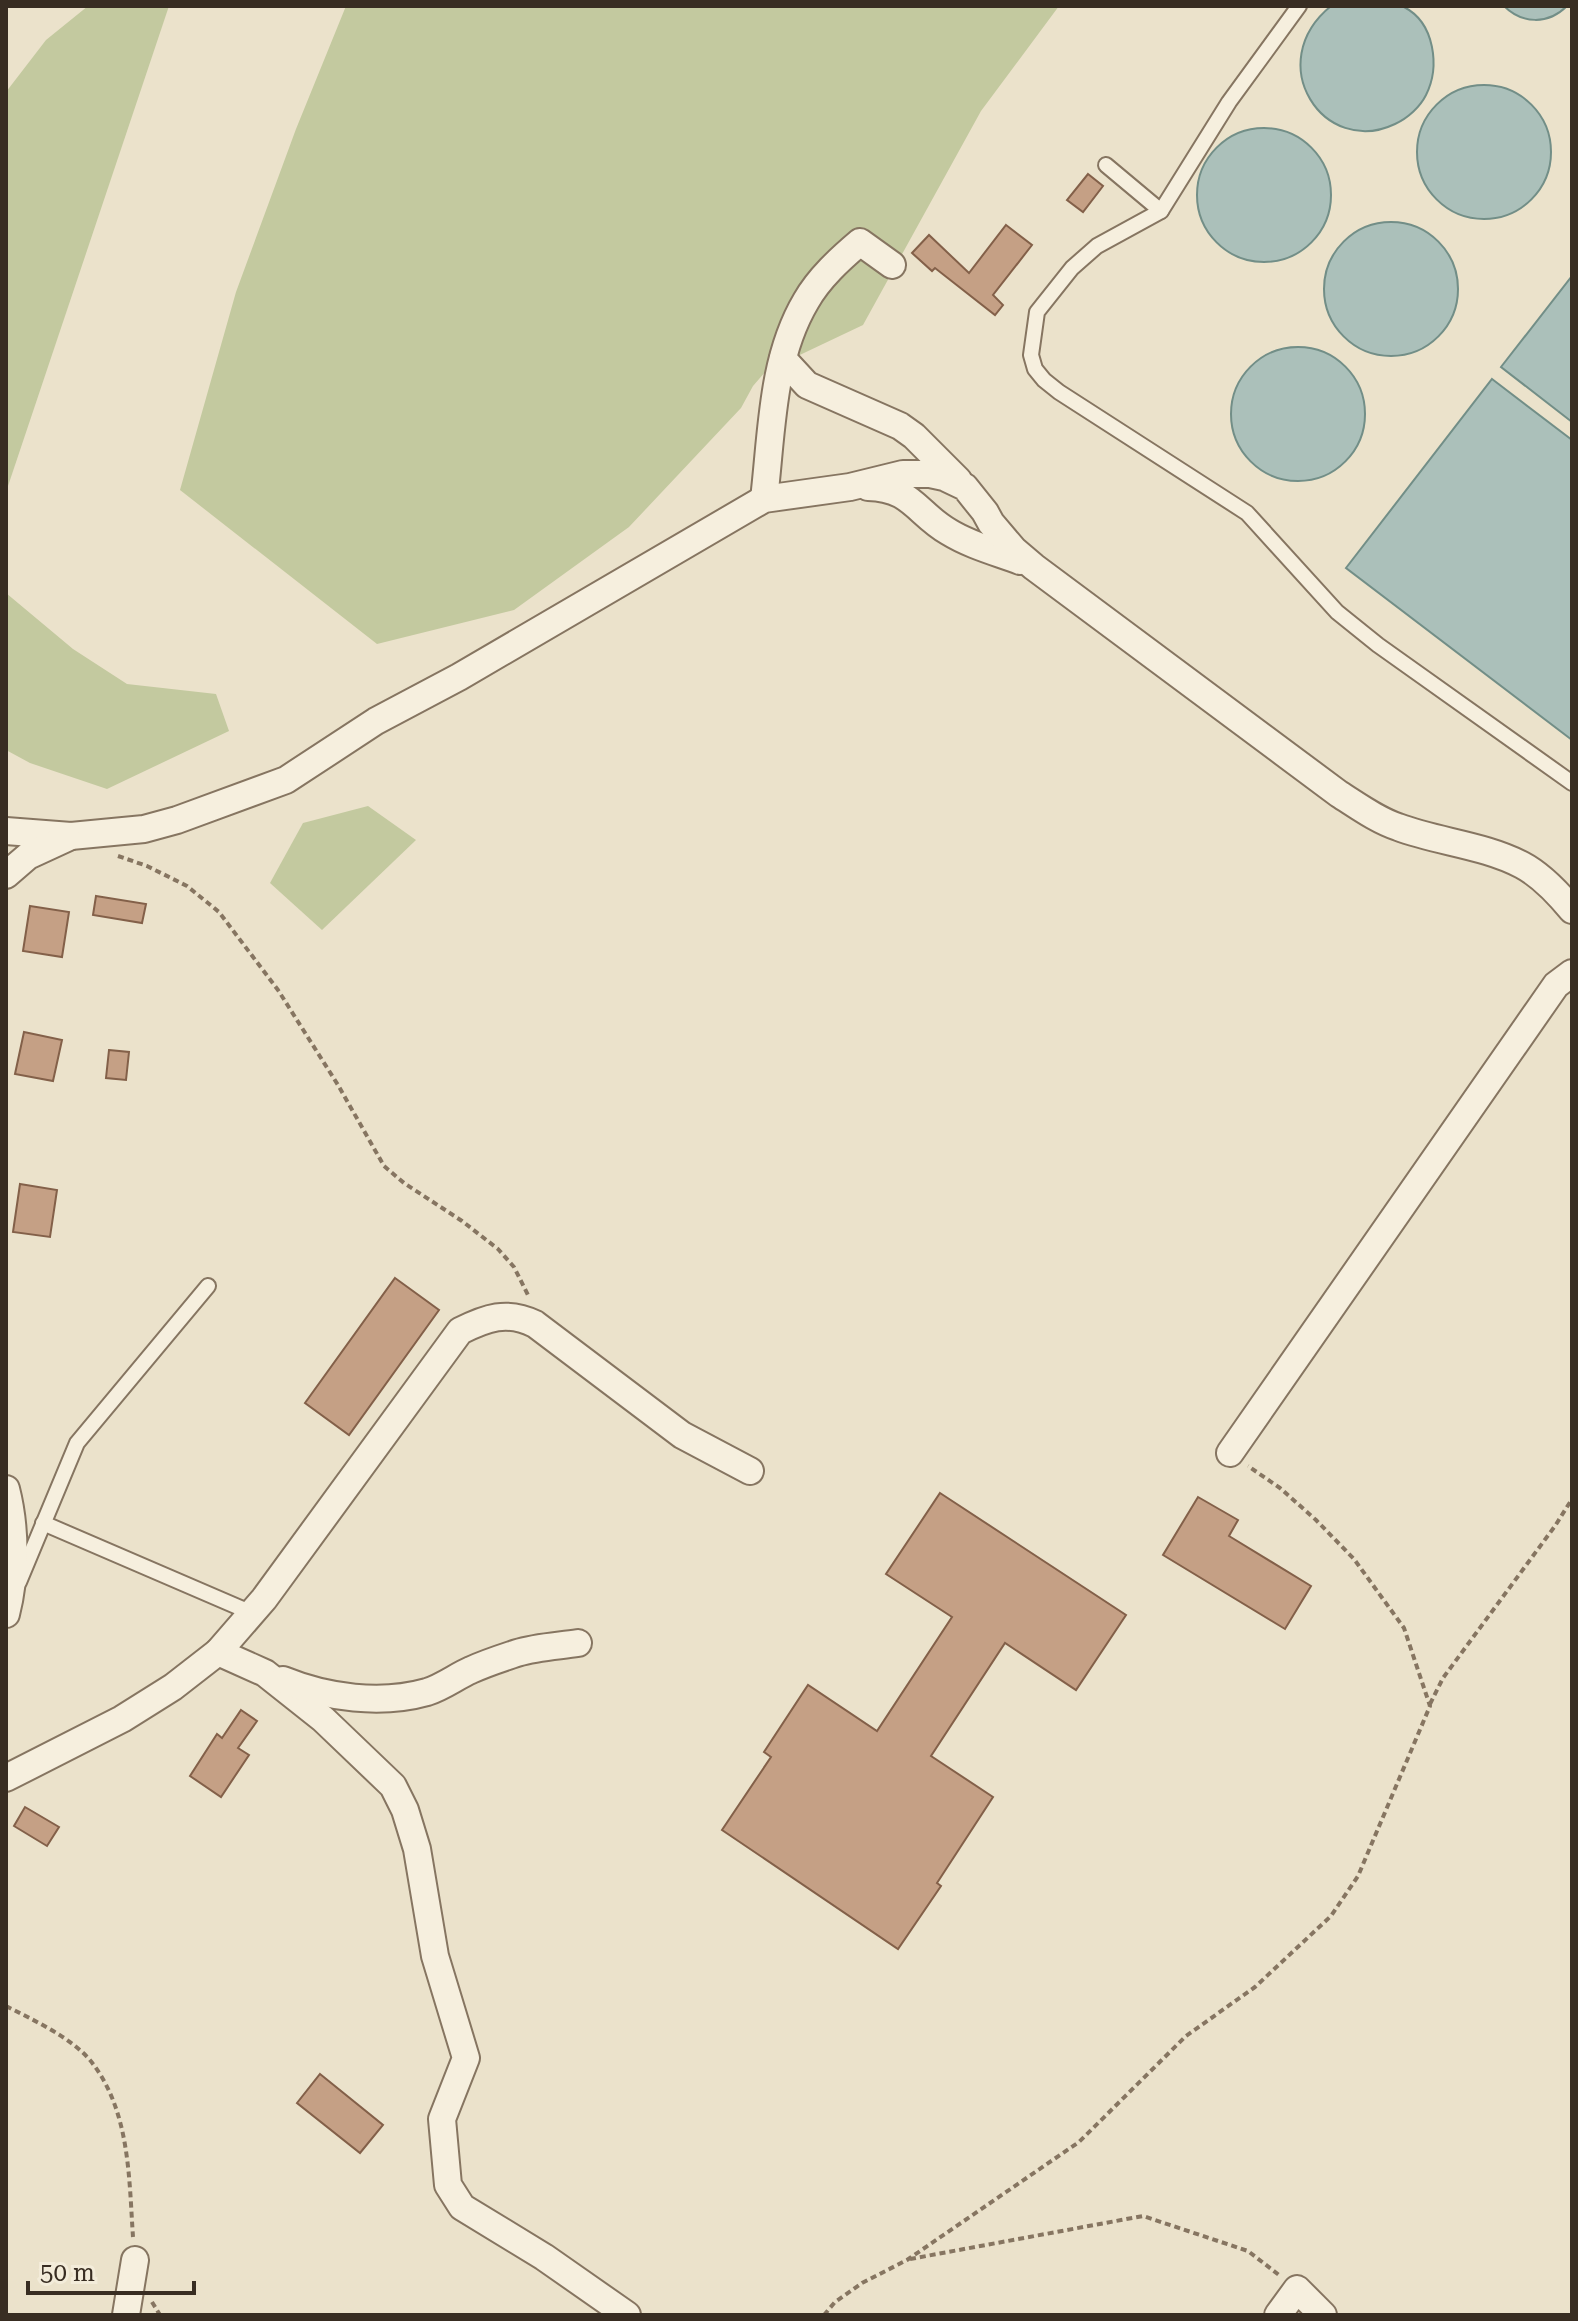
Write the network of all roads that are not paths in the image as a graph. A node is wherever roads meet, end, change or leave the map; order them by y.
1 (1299, 6) edge
2 (1106, 165) dead end
3 (1161, 211) junction
4 (892, 265) dead end
5 (783, 359) junction
6 (850, 487) junction
7 (965, 487) junction
8 (764, 499) junction
9 (1034, 567) junction
10 (1572, 783) edge
11 (6, 831) edge
12 (71, 836) junction
13 (6, 875) edge
14 (1572, 910) edge
15 (1572, 973) edge
16 (208, 1286) dead end
17 (1230, 1453) road end
18 (750, 1471) dead end
19 (6, 1489) edge
20 (43, 1523) junction
21 (7, 1613) edge
22 (252, 1613) junction
23 (578, 1643) dead end
24 (218, 1652) junction
25 (265, 1673) junction
26 (6, 1778) edge
27 (135, 2260) road end
28 (126, 2315) edge
29 (627, 2315) edge
30 (1278, 2315) edge
31 (1323, 2315) edge

1 - 3 lane
2 - 3 lane
3 - 10 lane
4 - 5 street
5 - 7 street
5 - 8 street
6 - 7 street
6 - 8 street
6 - 9 street
7 - 9 street
8 - 12 street
9 - 14 street
11 - 12 street
12 - 13 street
15 - 17 street
16 - 20 lane
18 - 22 street
19 - 21 street
20 - 21 lane
20 - 22 lane
22 - 24 street
23 - 25 street
24 - 25 street
24 - 26 street
25 - 29 street
27 - 28 street
30 - 31 street

